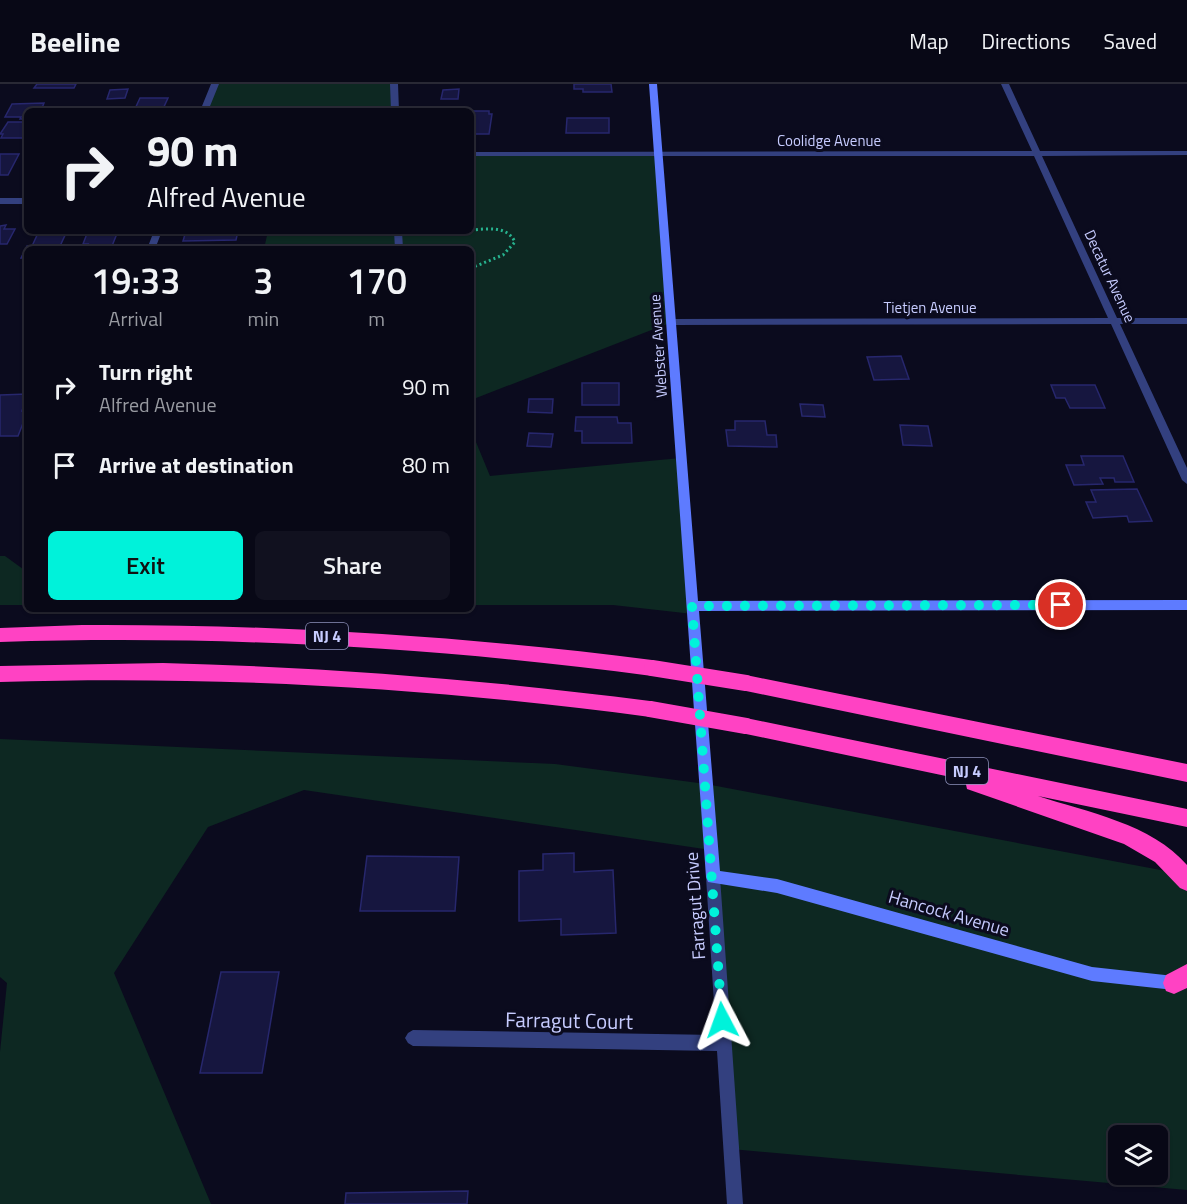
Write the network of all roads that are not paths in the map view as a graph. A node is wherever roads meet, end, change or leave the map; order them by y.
1 (215, 84) edge
2 (394, 84) edge
3 (653, 84) edge
4 (1005, 84) edge
5 (205, 108) edge
6 (395, 108) edge
7 (1037, 153) junction
8 (1187, 153) edge
9 (474, 154) edge
10 (659, 154) junction
11 (0, 201) edge
12 (24, 201) edge
13 (1114, 321) junction
14 (1187, 321) edge
15 (672, 322) junction
16 (1187, 480) edge
17 (1187, 605) edge
18 (692, 606) junction
19 (0, 635) edge
20 (0, 674) edge
21 (896, 756) junction
22 (1187, 773) edge
23 (1187, 818) edge
24 (713, 877) junction
25 (1187, 881) edge
26 (1183, 980) edge
27 (413, 1038) dead end
28 (724, 1043) junction
29 (735, 1204) edge

1 - 5 street
2 - 6 street
3 - 10 street, Webster Avenue
4 - 7 street, Decatur Avenue
7 - 8 street, Coolidge Avenue
7 - 10 street, Coolidge Avenue
7 - 13 street, Decatur Avenue
9 - 10 street, Coolidge Avenue
10 - 15 street, Webster Avenue
11 - 12 street
13 - 14 street, Tietjen Avenue
13 - 15 street, Tietjen Avenue
13 - 16 street, Decatur Avenue
15 - 18 street, Webster Avenue
17 - 18 street
18 - 24 street, Farragut Drive
19 - 22 highway, NJ 4, bridge
20 - 21 highway, NJ 4, bridge
21 - 23 highway, NJ 4
21 - 25 highway
24 - 26 street, Hancock Avenue
24 - 28 street, Farragut Drive
27 - 28 street, Farragut Court
28 - 29 street, Farragut Drive

